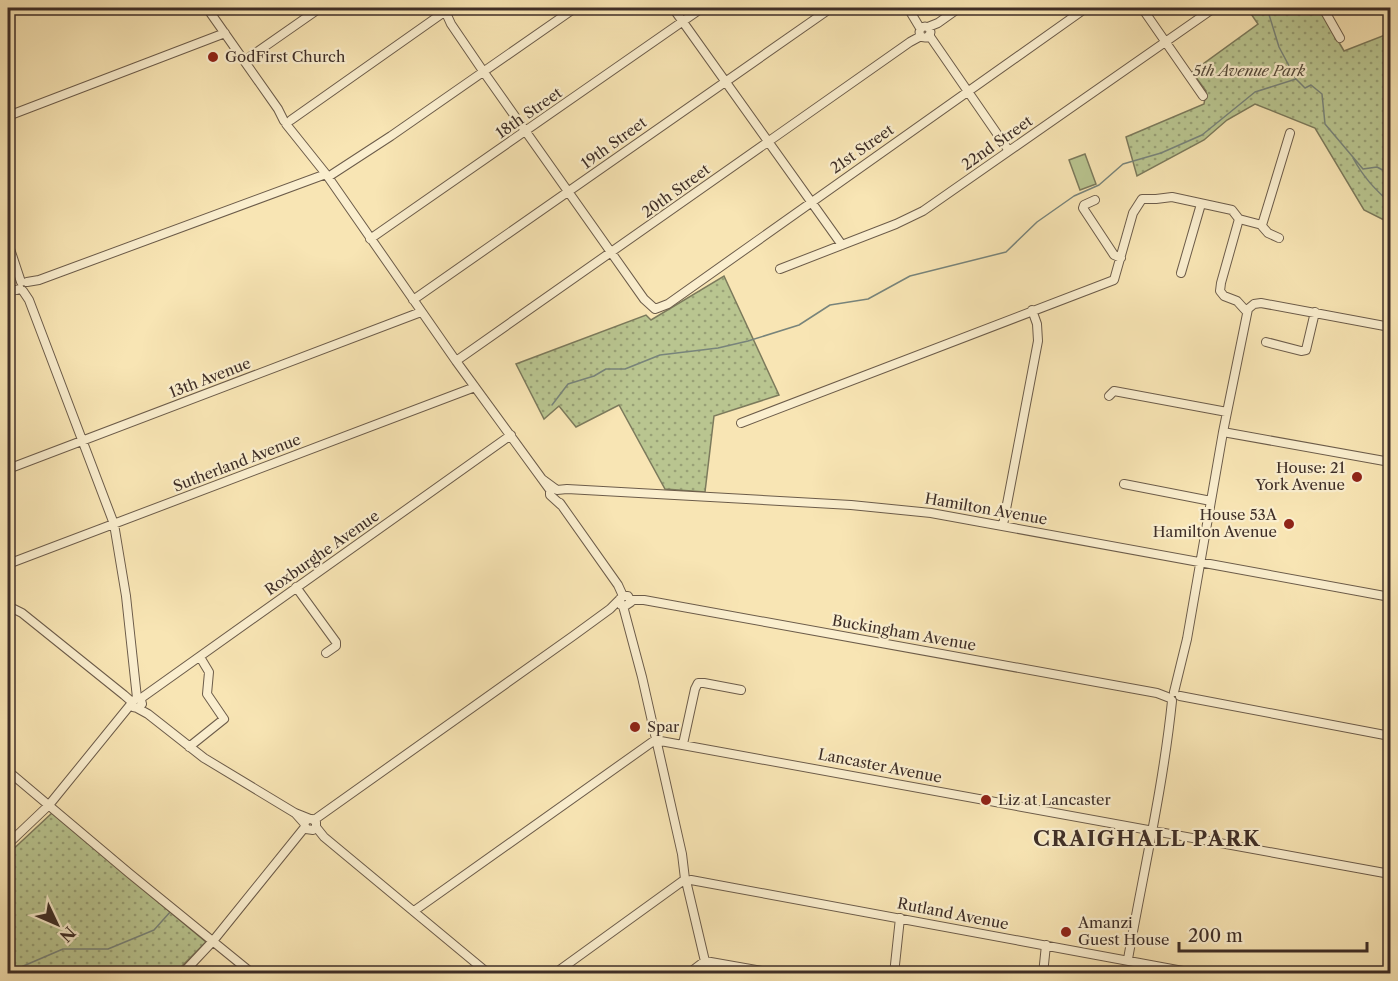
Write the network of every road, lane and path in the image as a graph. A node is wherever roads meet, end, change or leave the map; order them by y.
1 (207, 8) edge
2 (320, 8) edge
3 (575, 8) edge
4 (673, 8) edge
5 (702, 8) edge
6 (831, 8) edge
7 (908, 8) edge
8 (959, 8) edge
9 (1086, 8) edge
10 (1142, 8) edge
11 (1214, 8) edge
12 (1323, 8) edge
13 (443, 10) edge
14 (682, 21) junction
15 (925, 32) junction
16 (225, 33) junction
17 (1340, 38) dead end
18 (1165, 42) junction
19 (244, 61) junction
20 (483, 71) junction
21 (725, 81) junction
22 (967, 91) junction
23 (1203, 96) dead end
24 (8, 116) edge
25 (288, 120) junction
26 (526, 131) junction
27 (1290, 133) dead end
28 (768, 142) junction
29 (1009, 152) junction
30 (327, 176) junction
31 (570, 192) junction
32 (1095, 200) dead end
33 (811, 202) junction
34 (1201, 204) junction
35 (1239, 219) junction
36 (1261, 225) junction
37 (1279, 238) dead end
38 (370, 239) junction
39 (8, 243) edge
40 (842, 245) junction
41 (612, 253) junction
42 (1121, 258) junction
43 (780, 269) dead end
44 (1181, 273) dead end
45 (24, 286) junction
46 (8, 291) edge
47 (413, 300) junction
48 (1248, 309) junction
49 (1032, 310) junction
50 (421, 312) junction
51 (1315, 312) junction
52 (1390, 327) edge
53 (1266, 342) dead end
54 (456, 361) junction
55 (475, 387) junction
56 (1109, 396) dead end
57 (1227, 412) junction
58 (741, 423) dead end
59 (1223, 432) junction
60 (511, 435) junction
61 (81, 441) junction
62 (1390, 462) edge
63 (8, 469) edge
64 (1124, 484) dead end
65 (554, 492) junction
66 (1211, 501) junction
67 (114, 524) junction
68 (1003, 525) junction
69 (1201, 561) junction
70 (8, 564) edge
71 (296, 587) junction
72 (1390, 597) edge
73 (626, 601) junction
74 (8, 606) edge
75 (326, 653) dead end
76 (200, 657) junction
77 (741, 690) dead end
78 (1175, 697) junction
79 (136, 703) junction
80 (1390, 736) edge
81 (655, 740) junction
82 (683, 744) junction
83 (189, 747) junction
84 (8, 771) edge
85 (49, 805) junction
86 (311, 825) junction
87 (1151, 830) junction
88 (8, 844) edge
89 (1390, 874) edge
90 (688, 882) junction
91 (414, 911) junction
92 (900, 918) junction
93 (213, 941) junction
94 (1046, 945) junction
95 (1128, 959) junction
96 (705, 961) junction
97 (1197, 973) edge
98 (182, 974) edge
99 (253, 974) edge
100 (489, 974) edge
101 (554, 974) edge
102 (688, 974) edge
103 (708, 974) edge
104 (779, 974) edge
105 (894, 974) edge
106 (1043, 974) edge

1 - 16 street
2 - 19 street
3 - 20 street
4 - 14 street
5 - 14 street, 18th Street
6 - 21 street, 19th Street
7 - 15 street
8 - 15 street, 20th Street
9 - 22 street, 21st Street
10 - 18 street
11 - 18 street, 22nd Street
12 - 17 street
13 - 20 street
13 - 25 street
14 - 21 street
14 - 26 street, 18th Street
15 - 22 street
15 - 28 street, 20th Street
16 - 19 street
16 - 24 street
18 - 23 street
18 - 29 street, 22nd Street
19 - 25 street
20 - 26 street
20 - 30 street
21 - 28 street
21 - 31 street, 19th Street
22 - 29 street
22 - 33 street, 21st Street
25 - 30 street
26 - 31 street
26 - 38 street, 18th Street
27 - 36 street
28 - 33 street
28 - 41 street, 20th Street
29 - 40 street, 22nd Street
30 - 38 street
30 - 45 street
31 - 41 street
31 - 47 street, 19th Street
32 - 42 street
33 - 40 street
33 - 41 street, 21st Street
34 - 35 street
34 - 42 street
34 - 44 street
35 - 36 street
35 - 48 street
36 - 37 street
38 - 47 street
39 - 45 street
40 - 43 street, 22nd Street
41 - 54 street, 20th Street
42 - 49 street
45 - 46 street
45 - 61 street
47 - 50 street
48 - 51 street
48 - 57 street
49 - 58 street
49 - 68 street
50 - 54 street
50 - 61 street, 13th Avenue
51 - 52 street
51 - 53 street
54 - 55 street
55 - 60 street
55 - 67 street, Sutherland Avenue
56 - 57 street
57 - 59 street
59 - 62 street
59 - 66 street
60 - 65 street
60 - 71 street, Roxburghe Avenue
61 - 63 street, 13th Avenue
61 - 67 street
64 - 66 street
65 - 68 street, Hamilton Avenue
65 - 73 street
66 - 69 street
67 - 70 street, Sutherland Avenue
67 - 79 street
68 - 69 street, Hamilton Avenue
69 - 72 street, Hamilton Avenue
69 - 78 street
71 - 75 street
71 - 76 street, Roxburghe Avenue
73 - 78 street, Buckingham Avenue
73 - 81 street
73 - 86 street
74 - 79 street
76 - 79 street, Roxburghe Avenue
76 - 83 street
77 - 82 street
78 - 80 street, Buckingham Avenue
78 - 87 street
79 - 83 street
79 - 85 street, Roxburghe Avenue
81 - 82 street, Lancaster Avenue
81 - 90 street
81 - 91 street
82 - 87 street, Lancaster Avenue
83 - 86 street
84 - 85 street
85 - 88 street, Roxburghe Avenue
85 - 93 street
86 - 91 street
86 - 93 street
87 - 89 street, Lancaster Avenue
87 - 95 street
90 - 92 street, Rutland Avenue
90 - 96 street
90 - 101 street
91 - 100 street
92 - 94 street, Rutland Avenue
92 - 105 street
93 - 98 street
93 - 99 street
94 - 95 street, Rutland Avenue
94 - 106 street
95 - 97 street, Rutland Avenue
96 - 102 street
96 - 103 street
96 - 104 street

